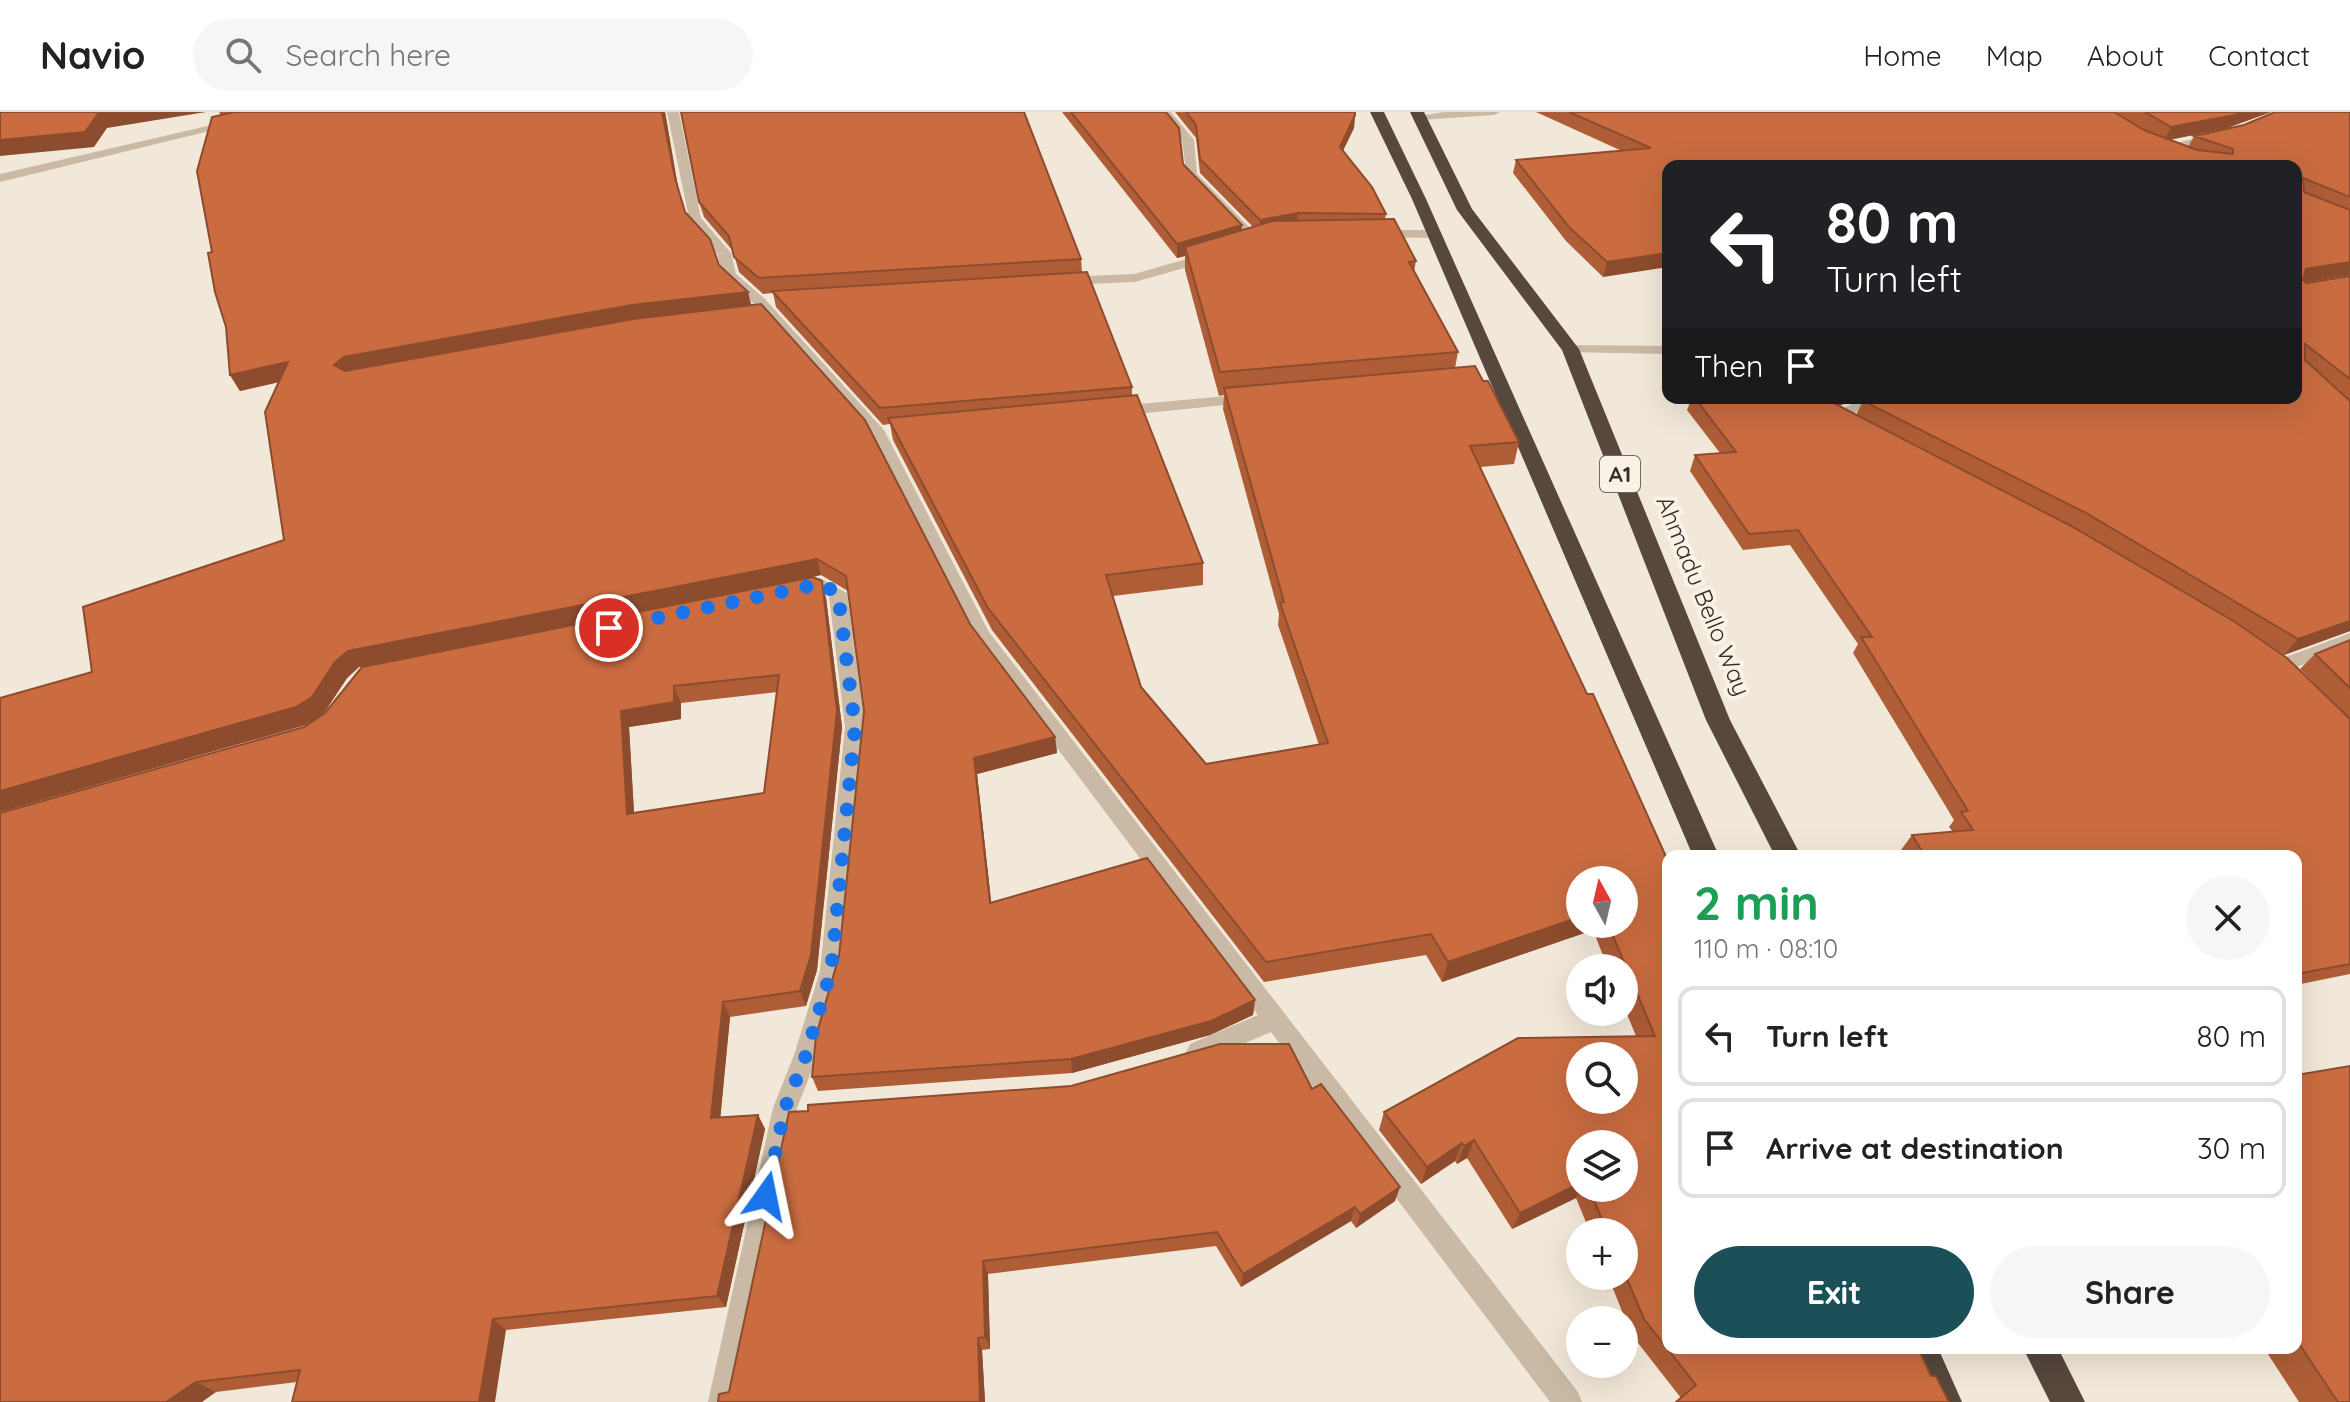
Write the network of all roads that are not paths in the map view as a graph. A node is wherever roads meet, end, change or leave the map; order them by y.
1 (282, 112) edge
2 (673, 112) edge
3 (1165, 112) edge
4 (1377, 112) edge
5 (1494, 112) edge
6 (1418, 114) edge
7 (2231, 134) edge
8 (2149, 141) edge
9 (2161, 148) junction
10 (2188, 156) edge
11 (0, 178) edge
12 (1358, 234) edge
13 (1434, 234) junction
14 (1270, 237) edge
15 (1241, 246) junction
16 (1039, 283) edge
17 (1570, 349) junction
18 (1662, 350) edge
19 (1259, 398) edge
20 (1858, 404) edge
21 (1100, 413) edge
22 (1865, 428) edge
23 (774, 595) edge
24 (2350, 639) edge
25 (2301, 685) edge
26 (1703, 850) edge
27 (1785, 850) edge
28 (1275, 1019) junction
29 (1176, 1058) edge
30 (815, 1106) edge
31 (785, 1108) junction
32 (1924, 1354) edge
33 (2043, 1354) edge
34 (722, 1402) edge
35 (1568, 1402) edge
36 (1945, 1402) edge
37 (2068, 1402) edge

1 - 11 street
2 - 28 street
3 - 15 street
4 - 13 highway
5 - 6 street
6 - 17 highway, Ahmadu Bello Way / A1
7 - 9 street
8 - 9 street
9 - 10 street
12 - 13 street
13 - 26 highway
14 - 15 street
15 - 16 street
17 - 18 street
17 - 27 highway, Ahmadu Bello Way / A1
19 - 21 street
20 - 22 street
23 - 31 street
24 - 25 street
28 - 29 street
28 - 35 street
30 - 31 street
31 - 34 street
32 - 36 highway
33 - 37 highway

